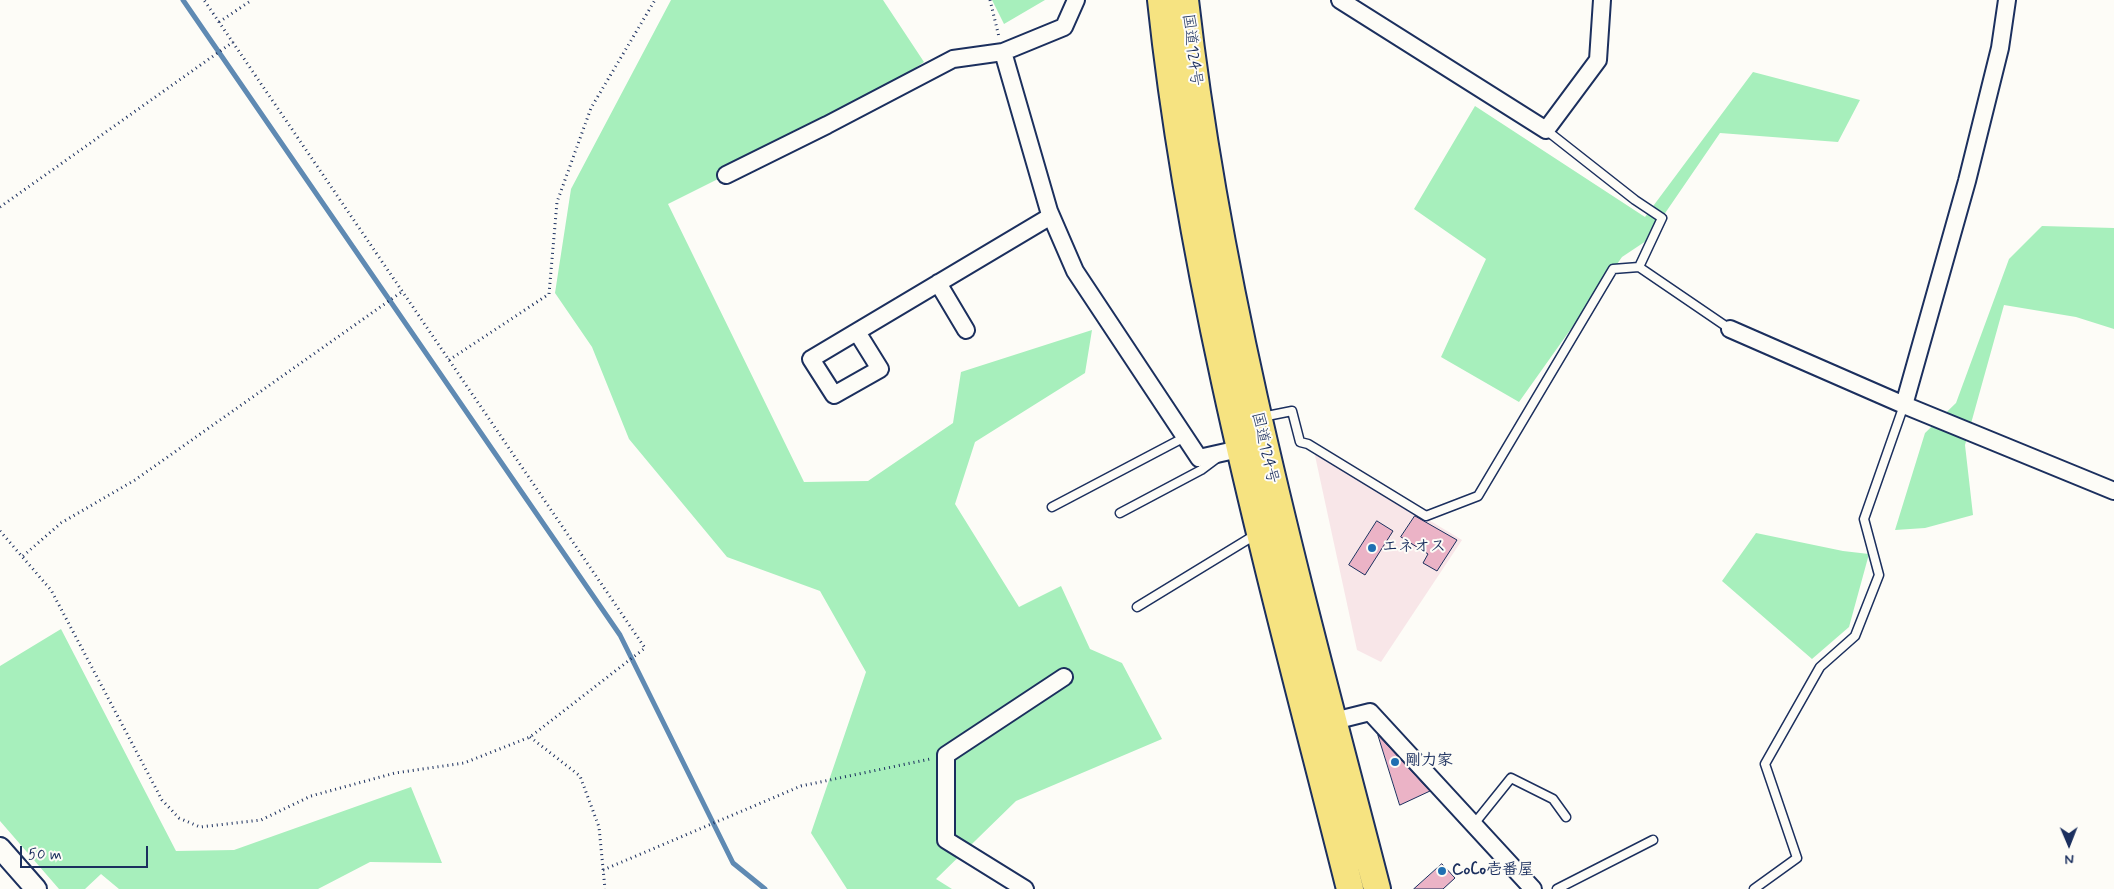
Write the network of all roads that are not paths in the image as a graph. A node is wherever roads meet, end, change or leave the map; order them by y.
1 (1076, 0) edge
2 (1161, 0) edge
3 (1185, 0) edge
4 (1340, 0) edge
5 (1602, 0) edge
6 (2007, 0) edge
7 (1003, 52) junction
8 (1546, 130) junction
9 (726, 175) dead end
10 (1051, 216) junction
11 (1639, 267) junction
12 (938, 283) junction
13 (1730, 329) joint
14 (966, 330) dead end
15 (857, 332) dead end
16 (1904, 405) junction
17 (1185, 436) junction
18 (1246, 441) junction
19 (2114, 491) edge
20 (1052, 507) dead end
21 (1120, 513) dead end
22 (1259, 533) junction
23 (1137, 607) dead end
24 (1064, 677) dead end
25 (1321, 725) junction
26 (1566, 817) dead end
27 (1474, 824) junction
28 (1653, 840) dead end
29 (0, 848) edge
30 (36, 889) edge
31 (1025, 889) edge
32 (1350, 889) edge
33 (1377, 889) edge
34 (1533, 889) edge
35 (1557, 889) edge
36 (1754, 889) edge

1 - 7 street
2 - 18 highway, 国道124号
3 - 18 highway, 国道124号
4 - 8 street
5 - 8 street
6 - 16 street
7 - 9 street
7 - 10 street
8 - 11 lane
10 - 12 street
10 - 17 street
11 - 13 lane
11 - 18 lane
12 - 14 street
12 - 15 street
13 - 16 street
16 - 19 street
16 - 36 lane
17 - 18 street
17 - 20 lane
18 - 21 lane
18 - 22 highway, 国道124号
18 - 25 highway, 国道124号
22 - 23 lane
22 - 25 highway, 国道124号
24 - 31 street
25 - 27 street
25 - 32 highway, 国道124号
25 - 33 highway, 国道124号
26 - 27 lane
27 - 34 street
28 - 35 lane
29 - 30 street

